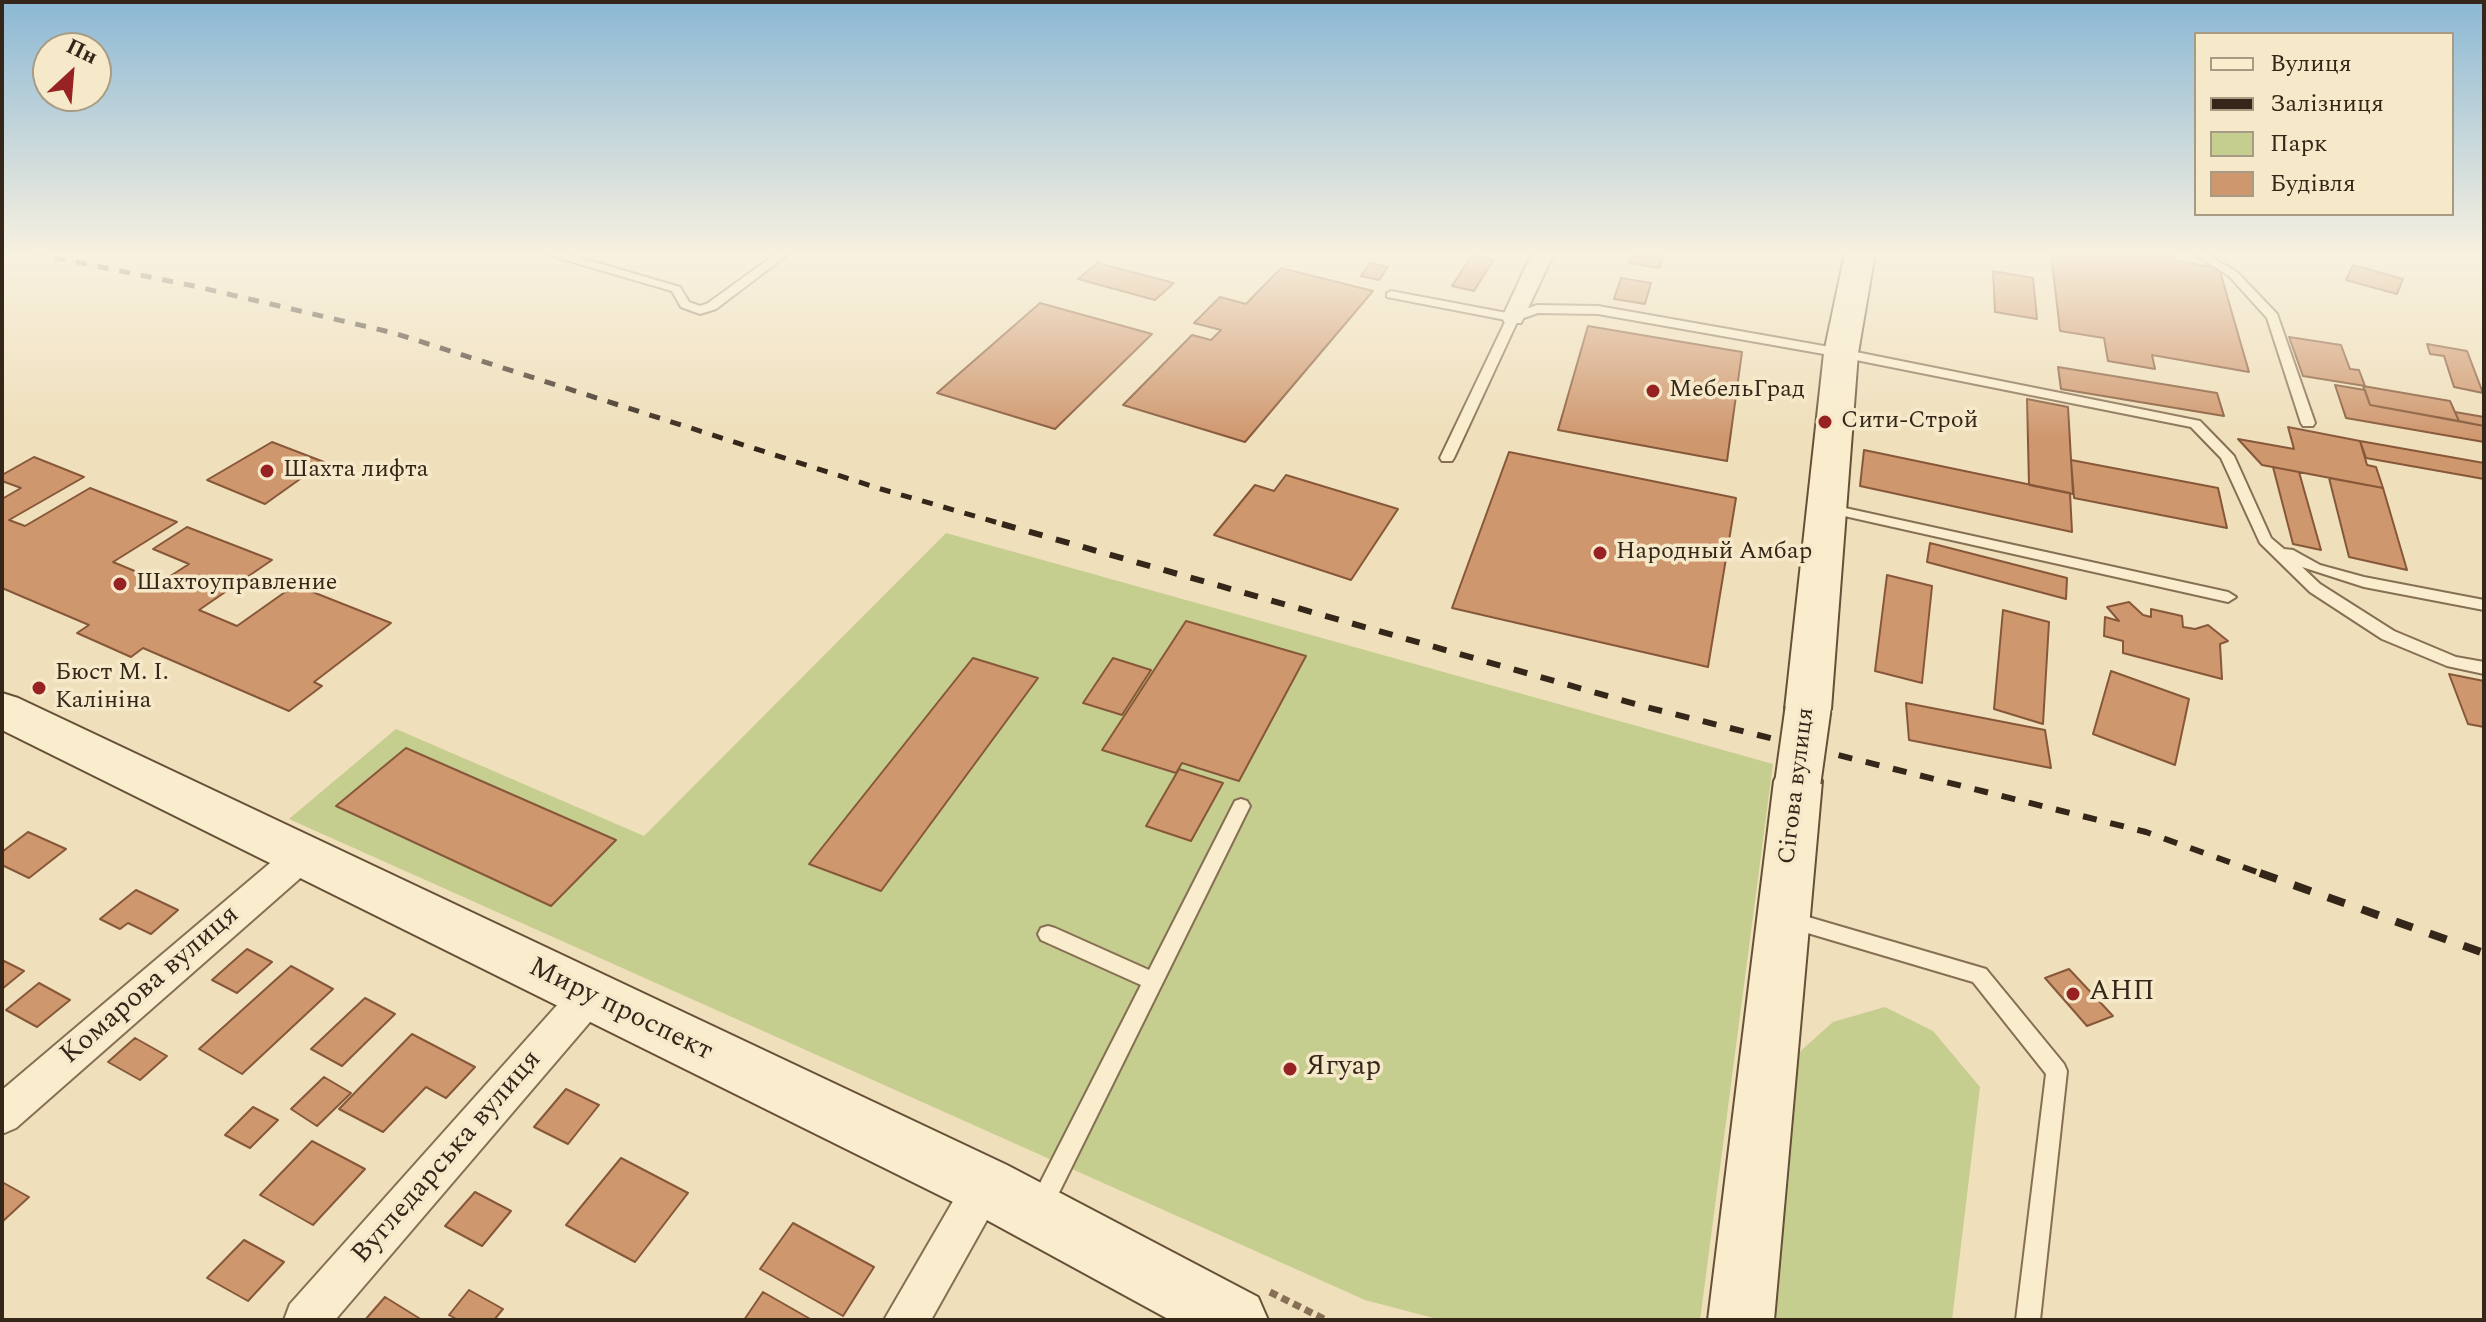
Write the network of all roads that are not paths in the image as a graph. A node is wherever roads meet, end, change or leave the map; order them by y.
1 (1495, 315) edge
2 (1515, 315) edge
3 (1522, 315) edge
4 (1625, 315) edge
5 (1848, 315) edge
6 (2271, 315) edge
7 (1513, 318) junction
8 (1841, 353) junction
9 (2308, 423) dead end
10 (1447, 458) dead end
11 (1827, 508) junction
12 (2265, 540) junction
13 (2228, 597) dead end
14 (2484, 605) edge
15 (2484, 668) edge
16 (4, 714) edge
17 (1241, 806) dead end
18 (301, 857) junction
19 (1783, 917) junction
20 (1048, 934) dead end
21 (1154, 981) junction
22 (589, 996) junction
23 (2, 1115) edge
24 (985, 1186) junction
25 (1037, 1214) junction
26 (306, 1320) edge
27 (906, 1320) edge
28 (1235, 1320) edge
29 (1741, 1320) edge
30 (2028, 1320) edge

1 - 7 lane
2 - 7 street
3 - 7 lane
4 - 8 lane
5 - 8 street, Сігова вулиця
6 - 9 lane
7 - 10 lane
8 - 11 street, Сігова вулиця
8 - 12 lane
11 - 13 lane
11 - 19 street, Сігова вулиця, bridge
12 - 14 lane
12 - 15 lane
16 - 18 street, Миру проспект
17 - 21 lane
18 - 22 street, Миру проспект
18 - 23 street, Комарова вулиця
19 - 29 street, Сігова вулиця
19 - 30 lane
20 - 21 lane
21 - 25 lane
22 - 24 street, Миру проспект
22 - 26 street, Вугледарська вулиця
24 - 25 street, Миру проспект
24 - 27 street
25 - 28 street, Миру проспект

